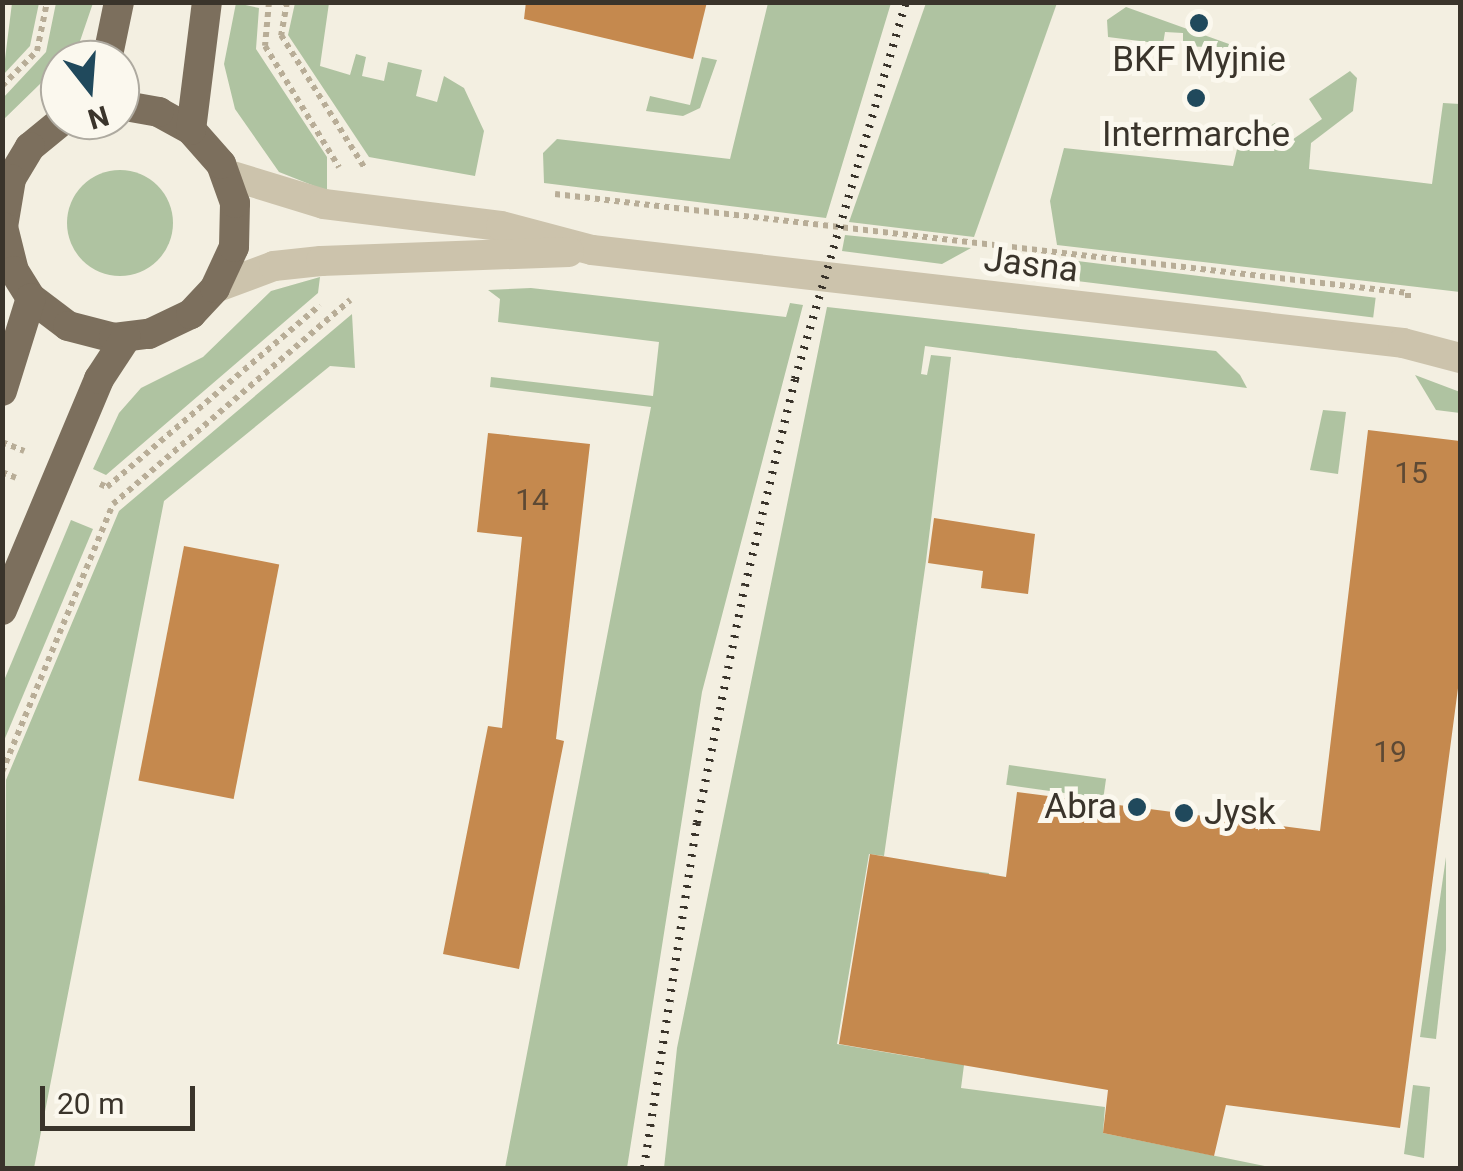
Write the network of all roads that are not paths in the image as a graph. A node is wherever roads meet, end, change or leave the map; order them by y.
1 (119, 2) edge
2 (207, 2) edge
3 (111, 40) edge
4 (140, 112) edge
5 (191, 130) junction
6 (41, 140) edge
7 (226, 174) junction
8 (592, 250) junction
9 (215, 288) junction
10 (31, 298) junction
11 (126, 338) junction
12 (1460, 358) edge
13 (2, 391) edge
14 (2, 610) edge

1 - 3 main road
2 - 5 main road
4 - 5 main road
5 - 7 main road
6 - 10 main road
7 - 8 street, Jasna
7 - 9 main road
8 - 9 street, Jasna
8 - 12 street, Jasna
9 - 11 main road
10 - 11 main road
10 - 13 main road
11 - 14 main road

